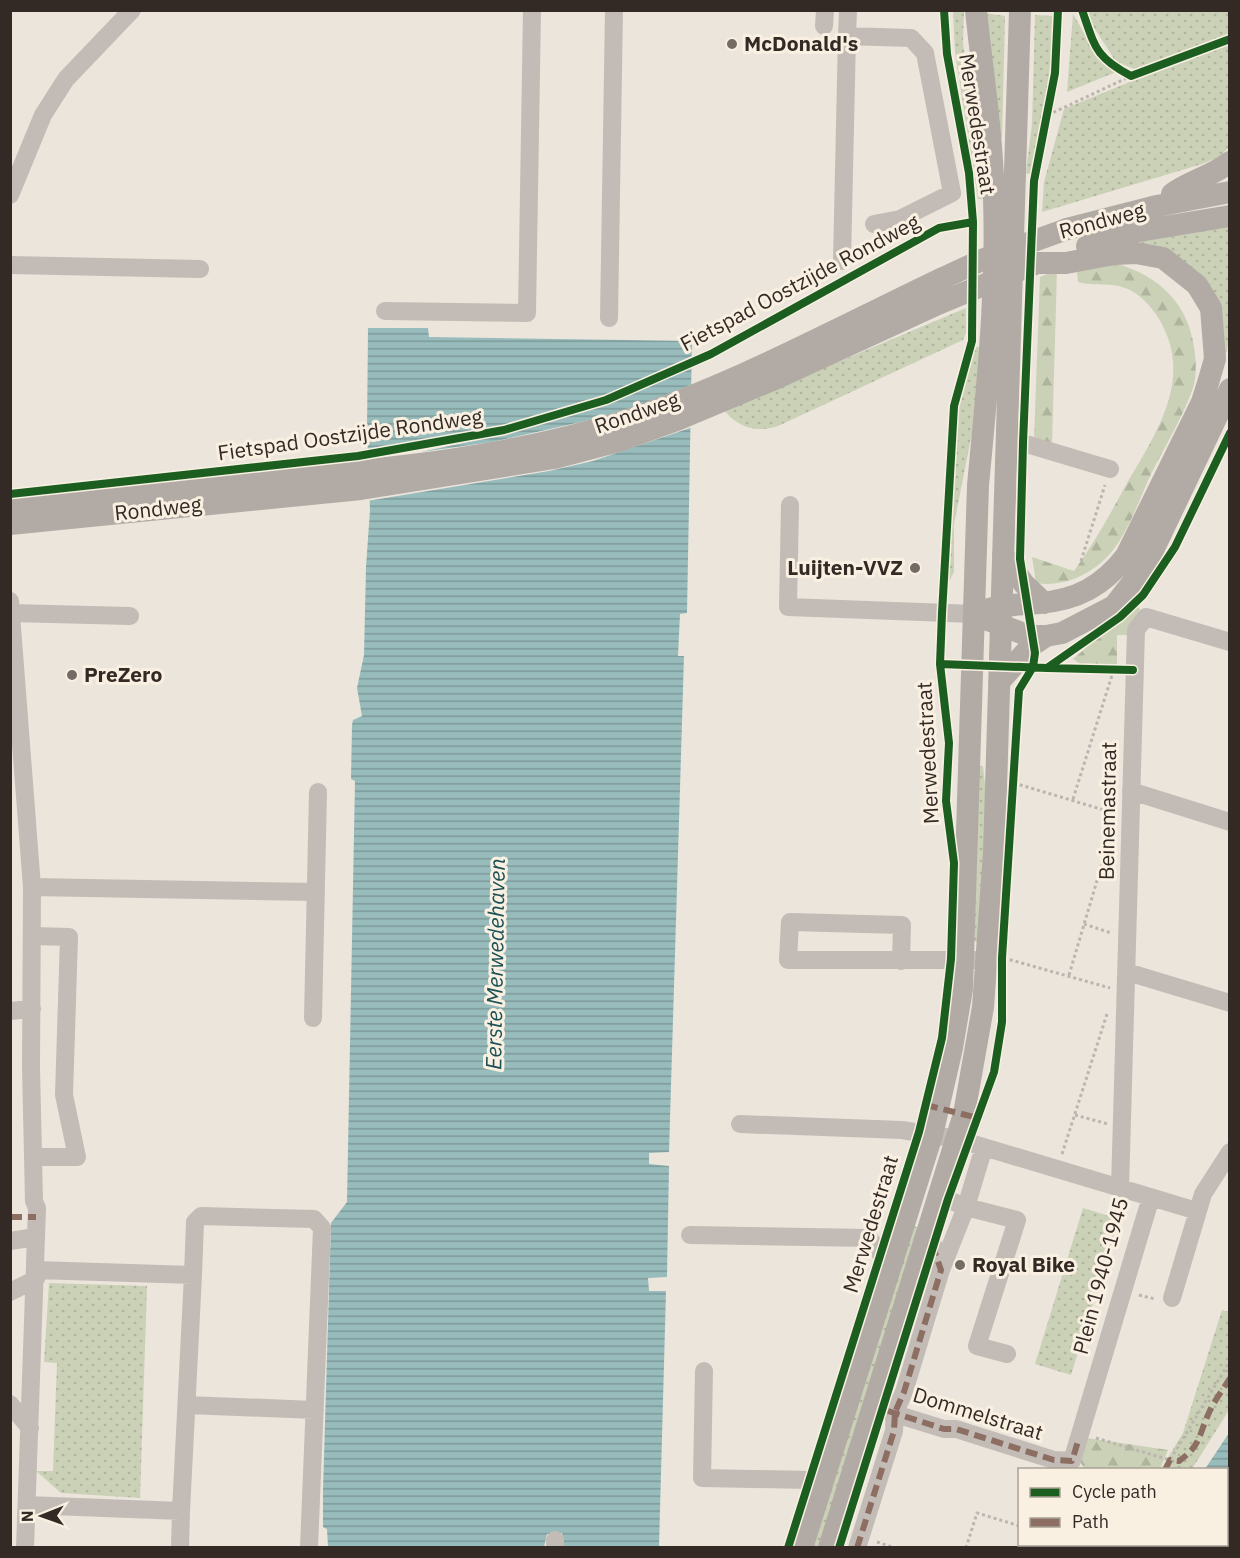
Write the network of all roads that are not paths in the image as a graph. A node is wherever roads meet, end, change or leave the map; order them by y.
1 (132, 10) edge
2 (532, 10) edge
3 (614, 10) edge
4 (848, 10) edge
5 (976, 10) edge
6 (1020, 10) edge
7 (848, 36) junction
8 (1230, 162) edge
9 (1230, 192) edge
10 (10, 195) edge
11 (1157, 206) junction
12 (1230, 216) edge
13 (874, 224) dead end
14 (1066, 258) junction
15 (842, 261) dead end
16 (10, 265) edge
17 (200, 269) dead end
18 (385, 311) dead end
19 (609, 318) dead end
20 (1230, 389) edge
21 (716, 394) junction
22 (1007, 441) junction
23 (1110, 469) road end
24 (790, 505) dead end
25 (10, 506) edge
26 (10, 525) edge
27 (1003, 554) junction
28 (10, 601) edge
29 (1044, 603) junction
30 (11, 614) edge
31 (975, 614) junction
32 (1001, 615) junction
33 (130, 616) dead end
34 (1046, 636) junction
35 (1230, 642) edge
36 (13, 677) edge
37 (999, 682) junction
38 (1131, 791) junction
39 (318, 792) dead end
40 (1230, 822) edge
41 (32, 887) junction
42 (316, 892) junction
43 (33, 936) junction
44 (958, 959) junction
45 (901, 961) junction
46 (997, 962) junction
47 (1127, 972) junction
48 (1230, 1003) edge
49 (17, 1009) edge
50 (313, 1018) dead end
51 (31, 1067) junction
52 (64, 1067) junction
53 (740, 1124) dead end
54 (925, 1134) junction
55 (957, 1139) junction
56 (984, 1147) junction
57 (1230, 1152) edge
58 (33, 1157) junction
59 (1120, 1188) junction
60 (939, 1196) junction
61 (1151, 1197) junction
62 (966, 1207) junction
63 (1197, 1211) junction
64 (928, 1229) junction
65 (690, 1235) dead end
66 (36, 1237) junction
67 (10, 1241) edge
68 (892, 1261) junction
69 (940, 1270) junction
70 (36, 1274) junction
71 (193, 1275) junction
72 (10, 1293) edge
73 (1172, 1298) road end
74 (1007, 1354) dead end
75 (704, 1371) dead end
76 (10, 1404) edge
77 (187, 1405) junction
78 (873, 1407) junction
79 (315, 1410) junction
80 (895, 1412) junction
81 (30, 1428) junction
82 (1072, 1461) joint
83 (822, 1482) junction
84 (27, 1505) junction
85 (181, 1511) junction
86 (25, 1548) edge
87 (180, 1548) edge
88 (309, 1548) edge
89 (802, 1548) edge
90 (830, 1548) edge
91 (857, 1548) edge

1 - 10 street
2 - 18 street
3 - 19 street
4 - 7 street
5 - 31 main road, Merwedestraat
6 - 22 main road, Merwedestraat
7 - 13 street
7 - 15 street
8 - 11 main road
9 - 11 main road, Rondweg
11 - 21 main road, Rondweg, bridge
12 - 14 main road, Rondweg
14 - 21 main road, Rondweg, bridge
14 - 29 main road
16 - 17 street
20 - 34 main road
21 - 25 main road, Rondweg
21 - 26 main road, Rondweg
22 - 23 street
22 - 27 main road, Merwedestraat
24 - 31 street
27 - 29 main road
27 - 32 main road, Merwedestraat
28 - 30 street
29 - 32 main road
30 - 33 street
30 - 36 street
31 - 32 main road
31 - 44 main road, Merwedestraat
32 - 34 main road
32 - 37 main road, Merwedestraat
34 - 37 main road
35 - 38 street, Beinemastraat
36 - 41 street
37 - 46 main road, Merwedestraat
38 - 40 street
38 - 47 street, Beinemastraat
39 - 42 street
41 - 42 street
41 - 43 street
42 - 50 street
43 - 49 street
43 - 52 street
44 - 45 street
44 - 46 street
44 - 54 main road, Merwedestraat
45 - 45 street
46 - 55 main road, Merwedestraat
47 - 48 street
47 - 59 street, Beinemastraat
49 - 51 street
51 - 52 street
51 - 58 street
52 - 58 street
53 - 54 street
54 - 55 street
54 - 68 main road, Merwedestraat
55 - 56 street, Plein 1940-1945
55 - 60 main road, Merwedestraat
56 - 59 street, Plein 1940-1945
56 - 62 street
57 - 63 street
58 - 66 street
59 - 61 street, Plein 1940-1945
60 - 62 street
60 - 64 main road, Merwedestraat
61 - 63 street
61 - 82 street, Plein 1940-1945
62 - 69 street
62 - 74 street
63 - 73 street
64 - 69 street
64 - 78 main road, Merwedestraat
65 - 68 street
66 - 67 street
66 - 70 street
68 - 83 main road, Merwedestraat
69 - 80 street
70 - 71 street
70 - 72 street
70 - 81 street
71 - 77 street
71 - 79 street
75 - 83 street
76 - 81 street
77 - 79 street
77 - 85 street
78 - 80 street, Dommelstraat
78 - 90 main road, Merwedestraat
79 - 88 street
80 - 82 street, Dommelstraat
80 - 91 street
81 - 84 street
83 - 89 main road, Merwedestraat
84 - 85 street
84 - 86 street
85 - 87 street

